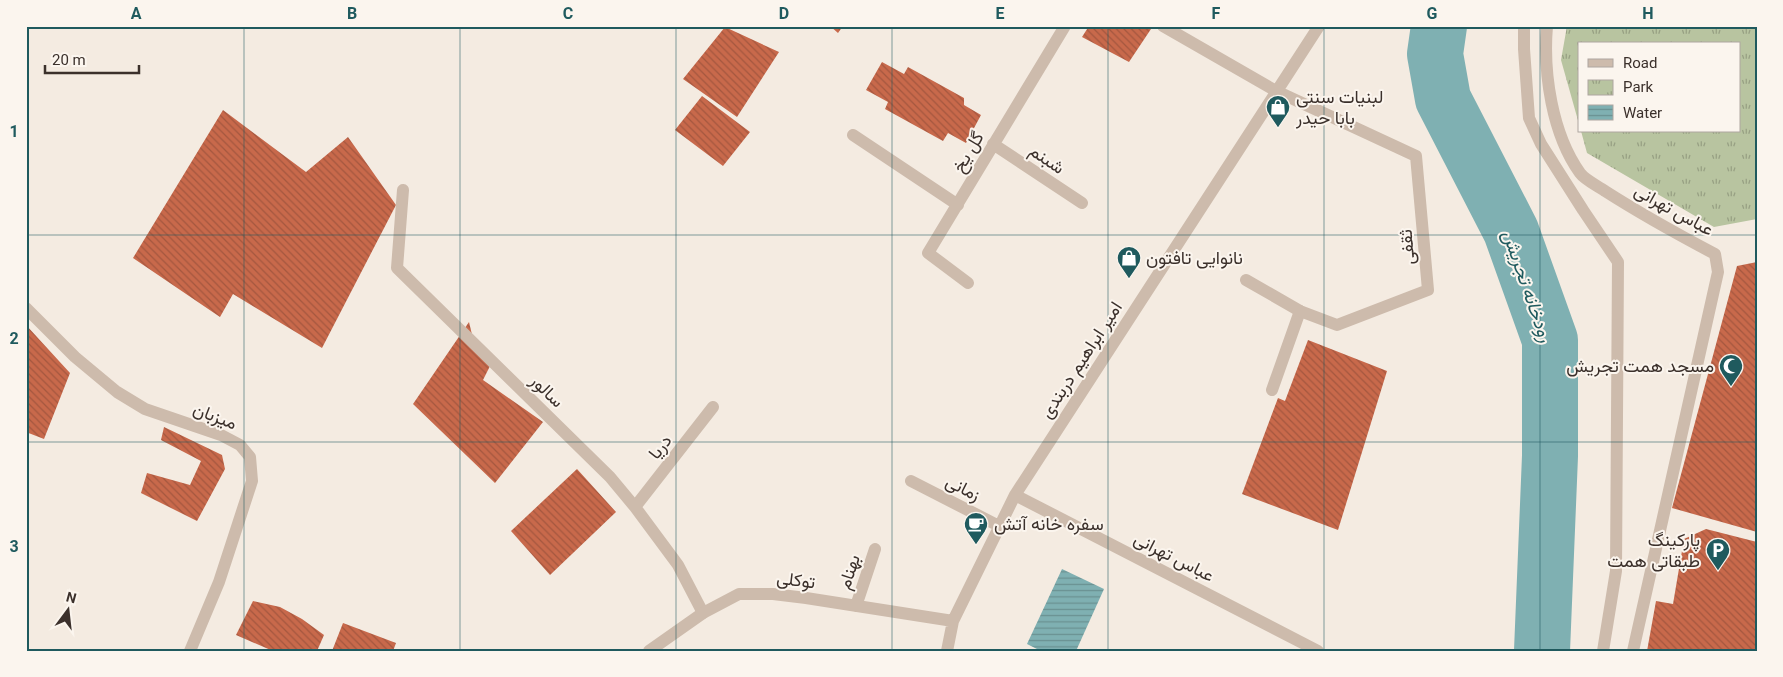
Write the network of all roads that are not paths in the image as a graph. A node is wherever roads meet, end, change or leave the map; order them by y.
1 (1065, 26) edge
2 (1163, 26) edge
3 (1319, 26) edge
4 (1524, 26) edge
5 (1547, 26) edge
6 (1276, 91) junction
7 (853, 135) dead end
8 (993, 144) junction
9 (403, 190) dead end
10 (1082, 203) dead end
11 (958, 205) junction
12 (1246, 280) dead end
13 (968, 283) dead end
14 (26, 308) edge
15 (1300, 311) junction
16 (1272, 390) dead end
17 (713, 407) dead end
18 (911, 481) dead end
19 (1015, 494) junction
20 (635, 507) junction
21 (999, 526) junction
22 (875, 548) dead end
23 (856, 606) junction
24 (703, 613) junction
25 (953, 621) junction
26 (190, 651) edge
27 (649, 651) edge
28 (947, 651) edge
29 (1318, 651) edge
30 (1603, 651) edge
31 (1633, 651) edge

1 - 8 street, گل یخ
2 - 6 street
3 - 6 street, امیر ابراهیم دربندی
4 - 30 street
5 - 31 street, عباس تهرانی
6 - 15 street, ثقفی
6 - 19 street, امیر ابراهیم دربندی
7 - 11 street
8 - 10 street, شبنم
8 - 11 street, گل یخ
9 - 20 street, سالور
11 - 13 street, گل یخ
12 - 15 street, ثقفی
14 - 26 street, میزبان
15 - 16 street
17 - 20 street, دریا
18 - 21 street, زمانی
19 - 21 street, امیر ابراهیم دربندی
19 - 29 street, عباس تهرانی
20 - 24 street, سالور
21 - 25 street, امیر ابراهیم دربندی
22 - 23 street, بهنام
23 - 24 street, توکلی
23 - 25 street, توکلی
24 - 27 street, توکلی
25 - 28 street, امیر ابراهیم دربندی

